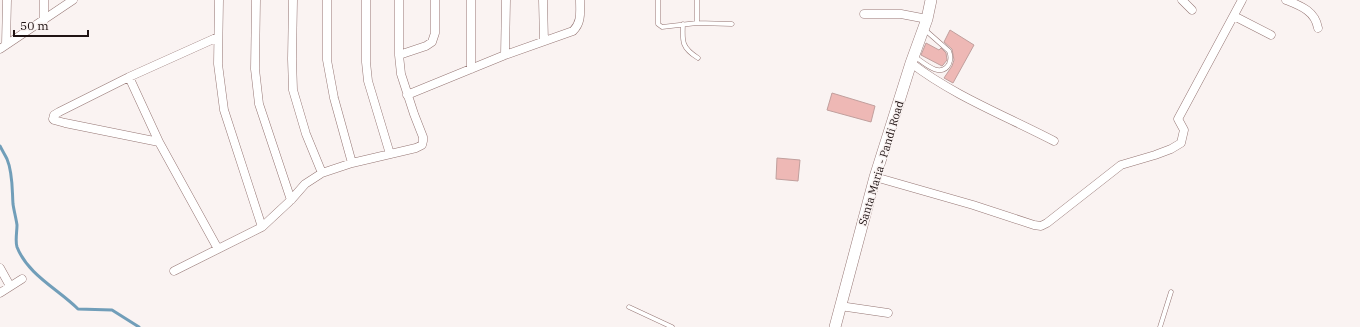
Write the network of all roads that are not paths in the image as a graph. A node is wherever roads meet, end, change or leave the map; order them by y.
1 (7, 0) edge
2 (44, 0) edge
3 (73, 0) edge
4 (219, 0) edge
5 (256, 0) edge
6 (293, 0) edge
7 (327, 0) edge
8 (366, 0) edge
9 (399, 0) edge
10 (435, 0) edge
11 (471, 0) edge
12 (506, 0) edge
13 (543, 0) edge
14 (580, 0) edge
15 (658, 0) edge
16 (697, 0) edge
17 (931, 0) edge
18 (1182, 0) edge
19 (1242, 0) edge
20 (1286, 0) edge
21 (1192, 10) dead end
22 (864, 14) dead end
23 (1234, 16) junction
24 (44, 20) junction
25 (697, 22) junction
26 (683, 24) junction
27 (732, 24) dead end
28 (925, 24) junction
29 (1318, 28) dead end
30 (1272, 35) dead end
31 (218, 37) junction
32 (544, 41) junction
33 (3, 47) edge
34 (398, 55) junction
35 (505, 55) junction
36 (698, 58) dead end
37 (912, 60) junction
38 (470, 69) junction
39 (129, 77) junction
40 (407, 95) junction
41 (1054, 141) dead end
42 (159, 142) junction
43 (390, 154) junction
44 (352, 163) junction
45 (322, 173) junction
46 (875, 178) junction
47 (291, 200) junction
48 (262, 227) junction
49 (218, 249) junction
50 (0, 268) edge
51 (174, 271) dead end
52 (22, 279) dead end
53 (10, 286) junction
54 (1171, 292) dead end
55 (0, 293) edge
56 (840, 306) junction
57 (629, 307) dead end
58 (888, 313) dead end
59 (672, 327) edge
60 (835, 327) edge
61 (1160, 327) edge

1 - 33 street
2 - 24 street
3 - 24 street
4 - 31 street
5 - 47 street
6 - 45 street
7 - 44 street
8 - 43 street
9 - 34 street
10 - 34 street
11 - 38 street
12 - 35 street
13 - 32 street
14 - 32 street
15 - 26 lane
16 - 25 lane
17 - 28 main road, Santa Maria - Pandi Road
18 - 21 street
19 - 23 street
20 - 29 street
22 - 28 street
23 - 30 street
23 - 46 street
24 - 33 street
25 - 26 lane
25 - 27 lane
26 - 36 lane
28 - 37 main road, Santa Maria - Pandi Road
28 - 37 lane
31 - 39 street
31 - 48 street
32 - 35 street
34 - 40 street
35 - 38 street
37 - 41 street
37 - 46 main road, Santa Maria - Pandi Road
38 - 40 street
39 - 42 street
39 - 42 street
40 - 43 street
42 - 49 street
43 - 44 street
44 - 45 street
45 - 47 street
46 - 56 main road, Santa Maria - Pandi Road
47 - 48 street
48 - 49 street
49 - 51 street
50 - 53 street
52 - 53 street
53 - 55 street
54 - 61 lane
56 - 58 street
56 - 60 main road, Santa Maria - Pandi Road
57 - 59 lane

